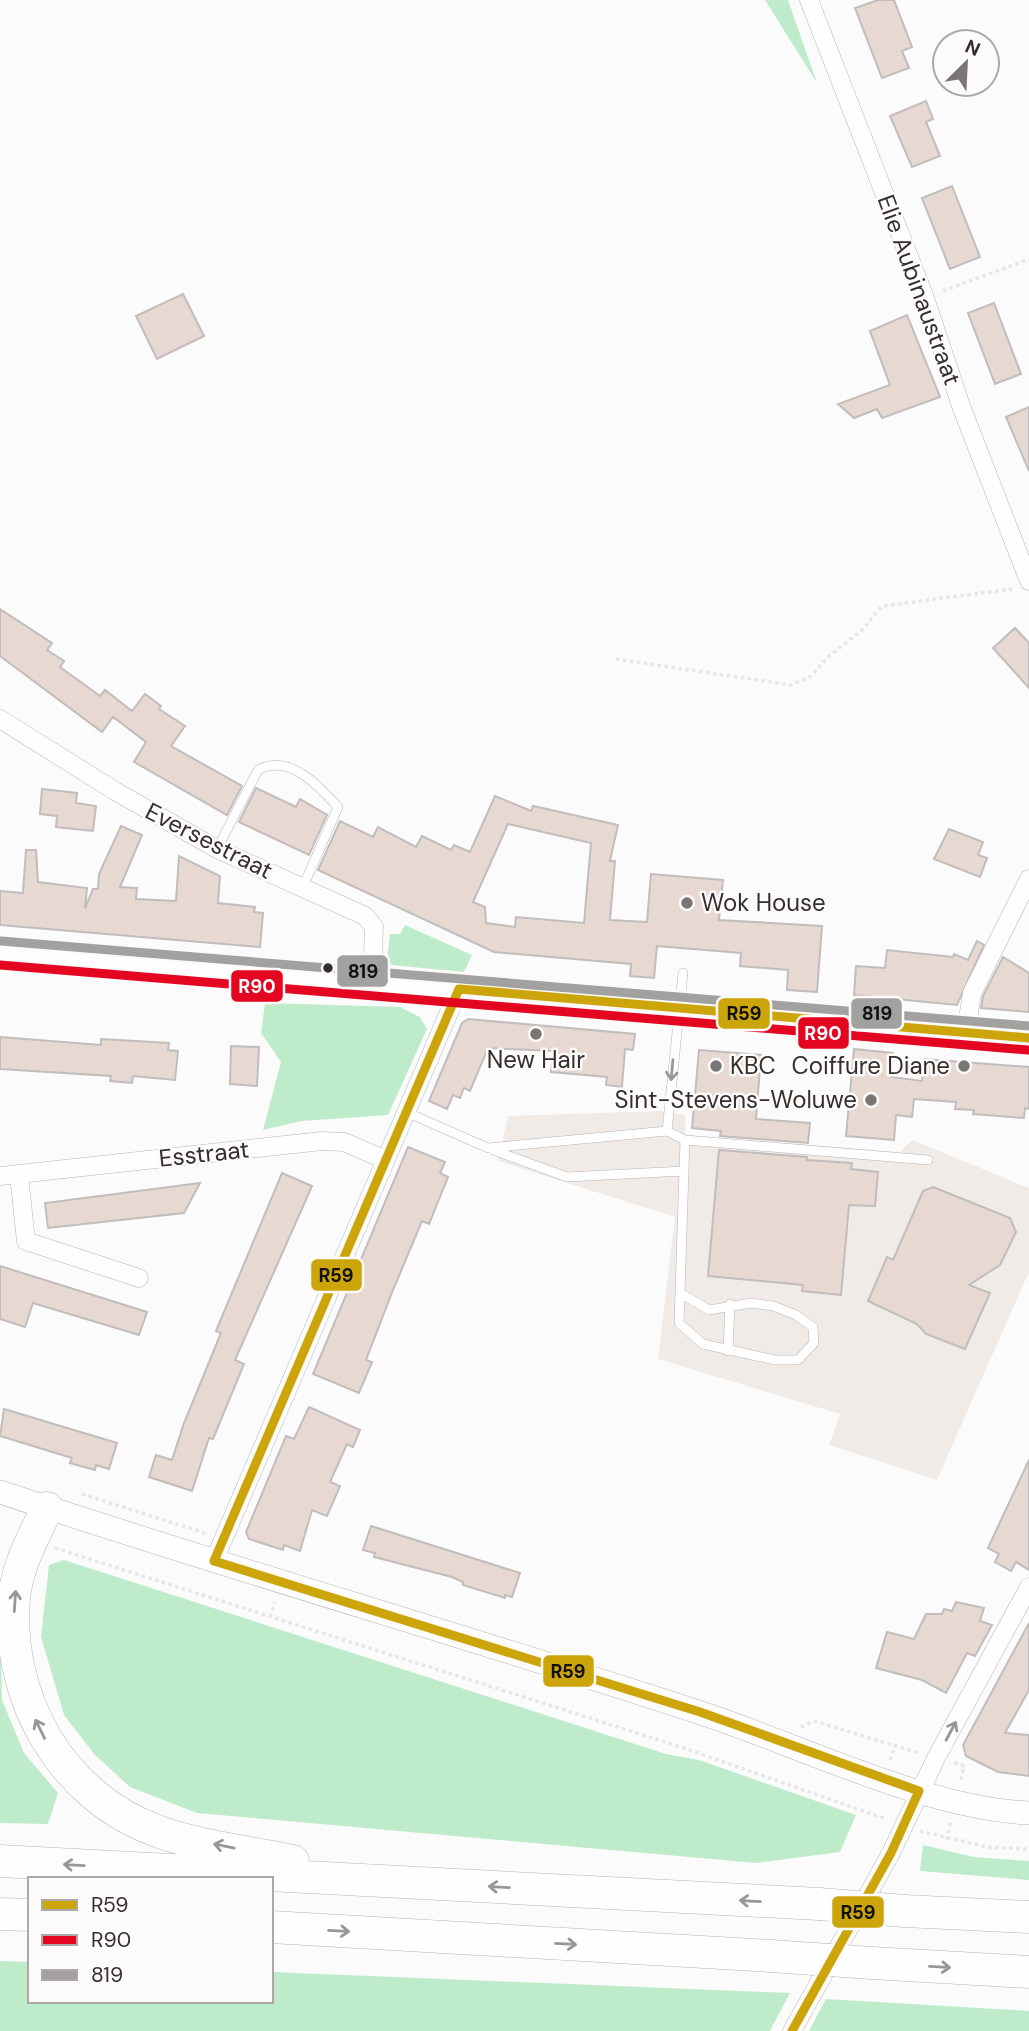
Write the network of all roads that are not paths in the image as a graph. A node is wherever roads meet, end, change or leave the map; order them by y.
1 (808, 0) edge
2 (1022, 585) edge
3 (0, 719) edge
4 (217, 849) junction
5 (1029, 879) edge
6 (302, 889) junction
7 (0, 953) edge
8 (682, 973) dead end
9 (372, 981) junction
10 (459, 989) junction
11 (677, 1009) junction
12 (966, 1032) junction
13 (1029, 1038) edge
14 (406, 1112) junction
15 (667, 1131) junction
16 (685, 1140) junction
17 (488, 1148) junction
18 (386, 1160) junction
19 (928, 1160) dead end
20 (684, 1171) junction
21 (19, 1175) junction
22 (0, 1177) edge
23 (139, 1278) dead end
24 (680, 1293) junction
25 (730, 1304) junction
26 (728, 1351) junction
27 (0, 1492) edge
28 (47, 1508) junction
29 (214, 1560) junction
30 (1029, 1587) edge
31 (919, 1791) junction
32 (1029, 1813) edge
33 (0, 1861) edge
34 (387, 1881) junction
35 (0, 1914) edge
36 (28, 1915) edge
37 (1029, 1917) edge
38 (273, 1927) edge
39 (1029, 1972) edge
40 (792, 2031) edge

1 - 2 street, Elie Aubinaustraat
3 - 4 street, Eversestraat
4 - 6 street, Eversestraat
4 - 6 lane
5 - 12 street
6 - 9 street, Eversestraat
7 - 9 main road
8 - 11 lane
9 - 10 main road
10 - 11 main road
10 - 14 street
11 - 12 main road
11 -> 15 lane
12 - 13 main road
14 - 17 lane
14 - 18 street
15 - 16 lane
15 - 17 lane
16 - 19 lane
16 - 20 lane
17 - 20 lane
18 - 21 street, Esstraat
18 - 29 street
20 - 24 lane
21 - 22 street, Esstraat
21 - 23 street
24 - 25 lane
24 - 26 lane
25 - 26 lane
25 - 26 lane
27 - 28 street
28 - 29 street
34 -> 28 highway
29 - 31 street
31 -> 30 street
31 - 32 street
31 - 40 street
34 -> 33 highway
37 -> 34 highway, bridge
35 - 36 highway
38 -> 39 highway, bridge

